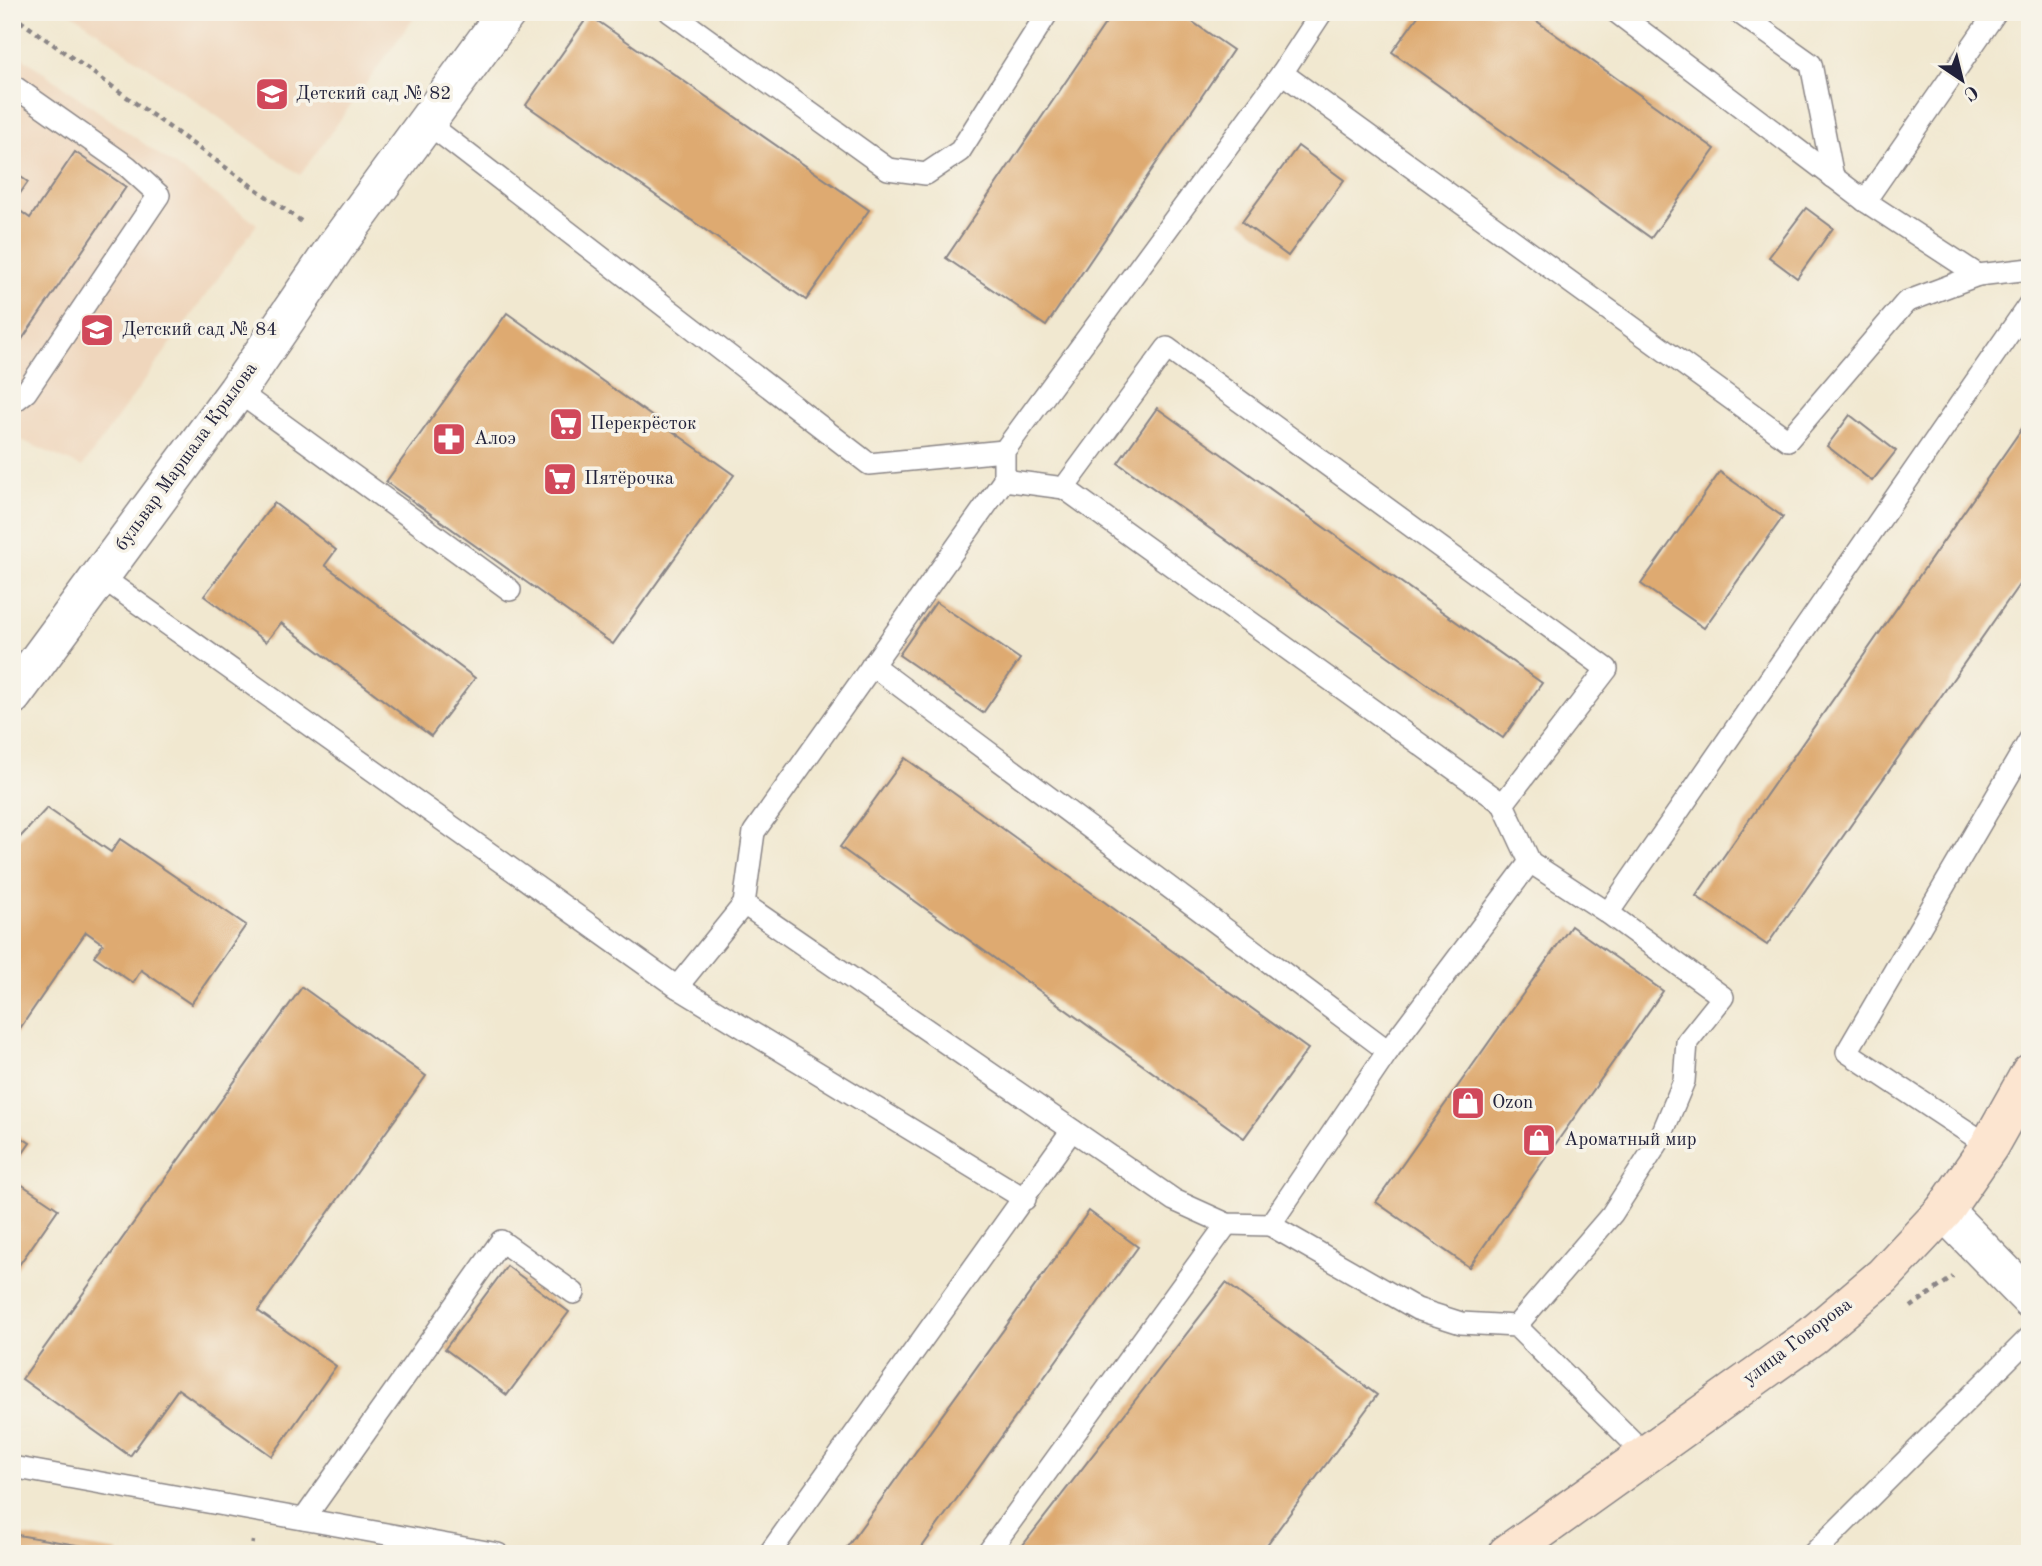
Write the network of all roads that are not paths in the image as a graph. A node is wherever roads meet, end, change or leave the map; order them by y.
1 (507, 12) edge
2 (670, 12) edge
3 (1048, 12) edge
4 (1322, 12) edge
5 (1616, 12) edge
6 (1738, 12) edge
7 (1996, 12) edge
8 (1282, 73) junction
9 (12, 85) edge
10 (426, 122) junction
11 (1833, 177) junction
12 (1865, 201) junction
13 (2030, 268) edge
14 (1978, 275) junction
15 (2030, 303) edge
16 (237, 391) junction
17 (12, 403) edge
18 (1004, 451) junction
19 (1004, 480) junction
20 (1064, 488) junction
21 (100, 576) junction
22 (510, 590) dead end
23 (872, 664) junction
24 (12, 696) edge
25 (2030, 739) edge
26 (1503, 804) junction
27 (1530, 862) junction
28 (744, 904) junction
29 (1608, 913) junction
30 (677, 987) junction
31 (1388, 1051) junction
32 (2030, 1073) edge
33 (1073, 1130) junction
34 (1989, 1146) junction
35 (1025, 1199) junction
36 (1944, 1211) junction
37 (1227, 1224) junction
38 (1270, 1224) junction
39 (574, 1293) dead end
40 (2030, 1299) edge
41 (1516, 1326) junction
42 (2030, 1337) edge
43 (1645, 1454) junction
44 (12, 1467) edge
45 (304, 1519) junction
46 (498, 1554) edge
47 (769, 1554) edge
48 (987, 1554) edge
49 (1507, 1554) edge
50 (1813, 1554) edge

1 - 10 street, бульвар Маршала Крылова
2 - 3 lane
4 - 8 lane
5 - 11 lane
6 - 11 lane
7 - 12 lane
8 - 14 lane
8 - 18 lane
9 - 17 lane
10 - 16 street, бульвар Маршала Крылова
10 - 18 lane
11 - 12 lane
12 - 14 lane
13 - 14 lane
15 - 29 lane
16 - 21 street, бульвар Маршала Крылова
16 - 22 lane
18 - 19 lane
19 - 20 lane
19 - 23 lane
20 - 26 lane
20 - 26 lane
21 - 24 street, бульвар Маршала Крылова
21 - 30 lane
23 - 28 lane
23 - 31 lane
25 - 34 lane
26 - 27 lane
27 - 29 lane
27 - 31 lane
28 - 30 lane
28 - 33 lane
29 - 41 lane
30 - 35 lane
31 - 38 lane
32 - 34 main road, улица Говорова
33 - 35 lane
33 - 37 lane
34 - 36 main road, улица Говорова
35 - 47 lane
36 - 40 street
36 - 43 main road, улица Говорова
37 - 38 lane
37 - 48 lane
38 - 41 lane
39 - 45 lane
41 - 43 lane
42 - 50 lane
43 - 49 main road, улица Говорова
44 - 45 lane
45 - 46 lane

